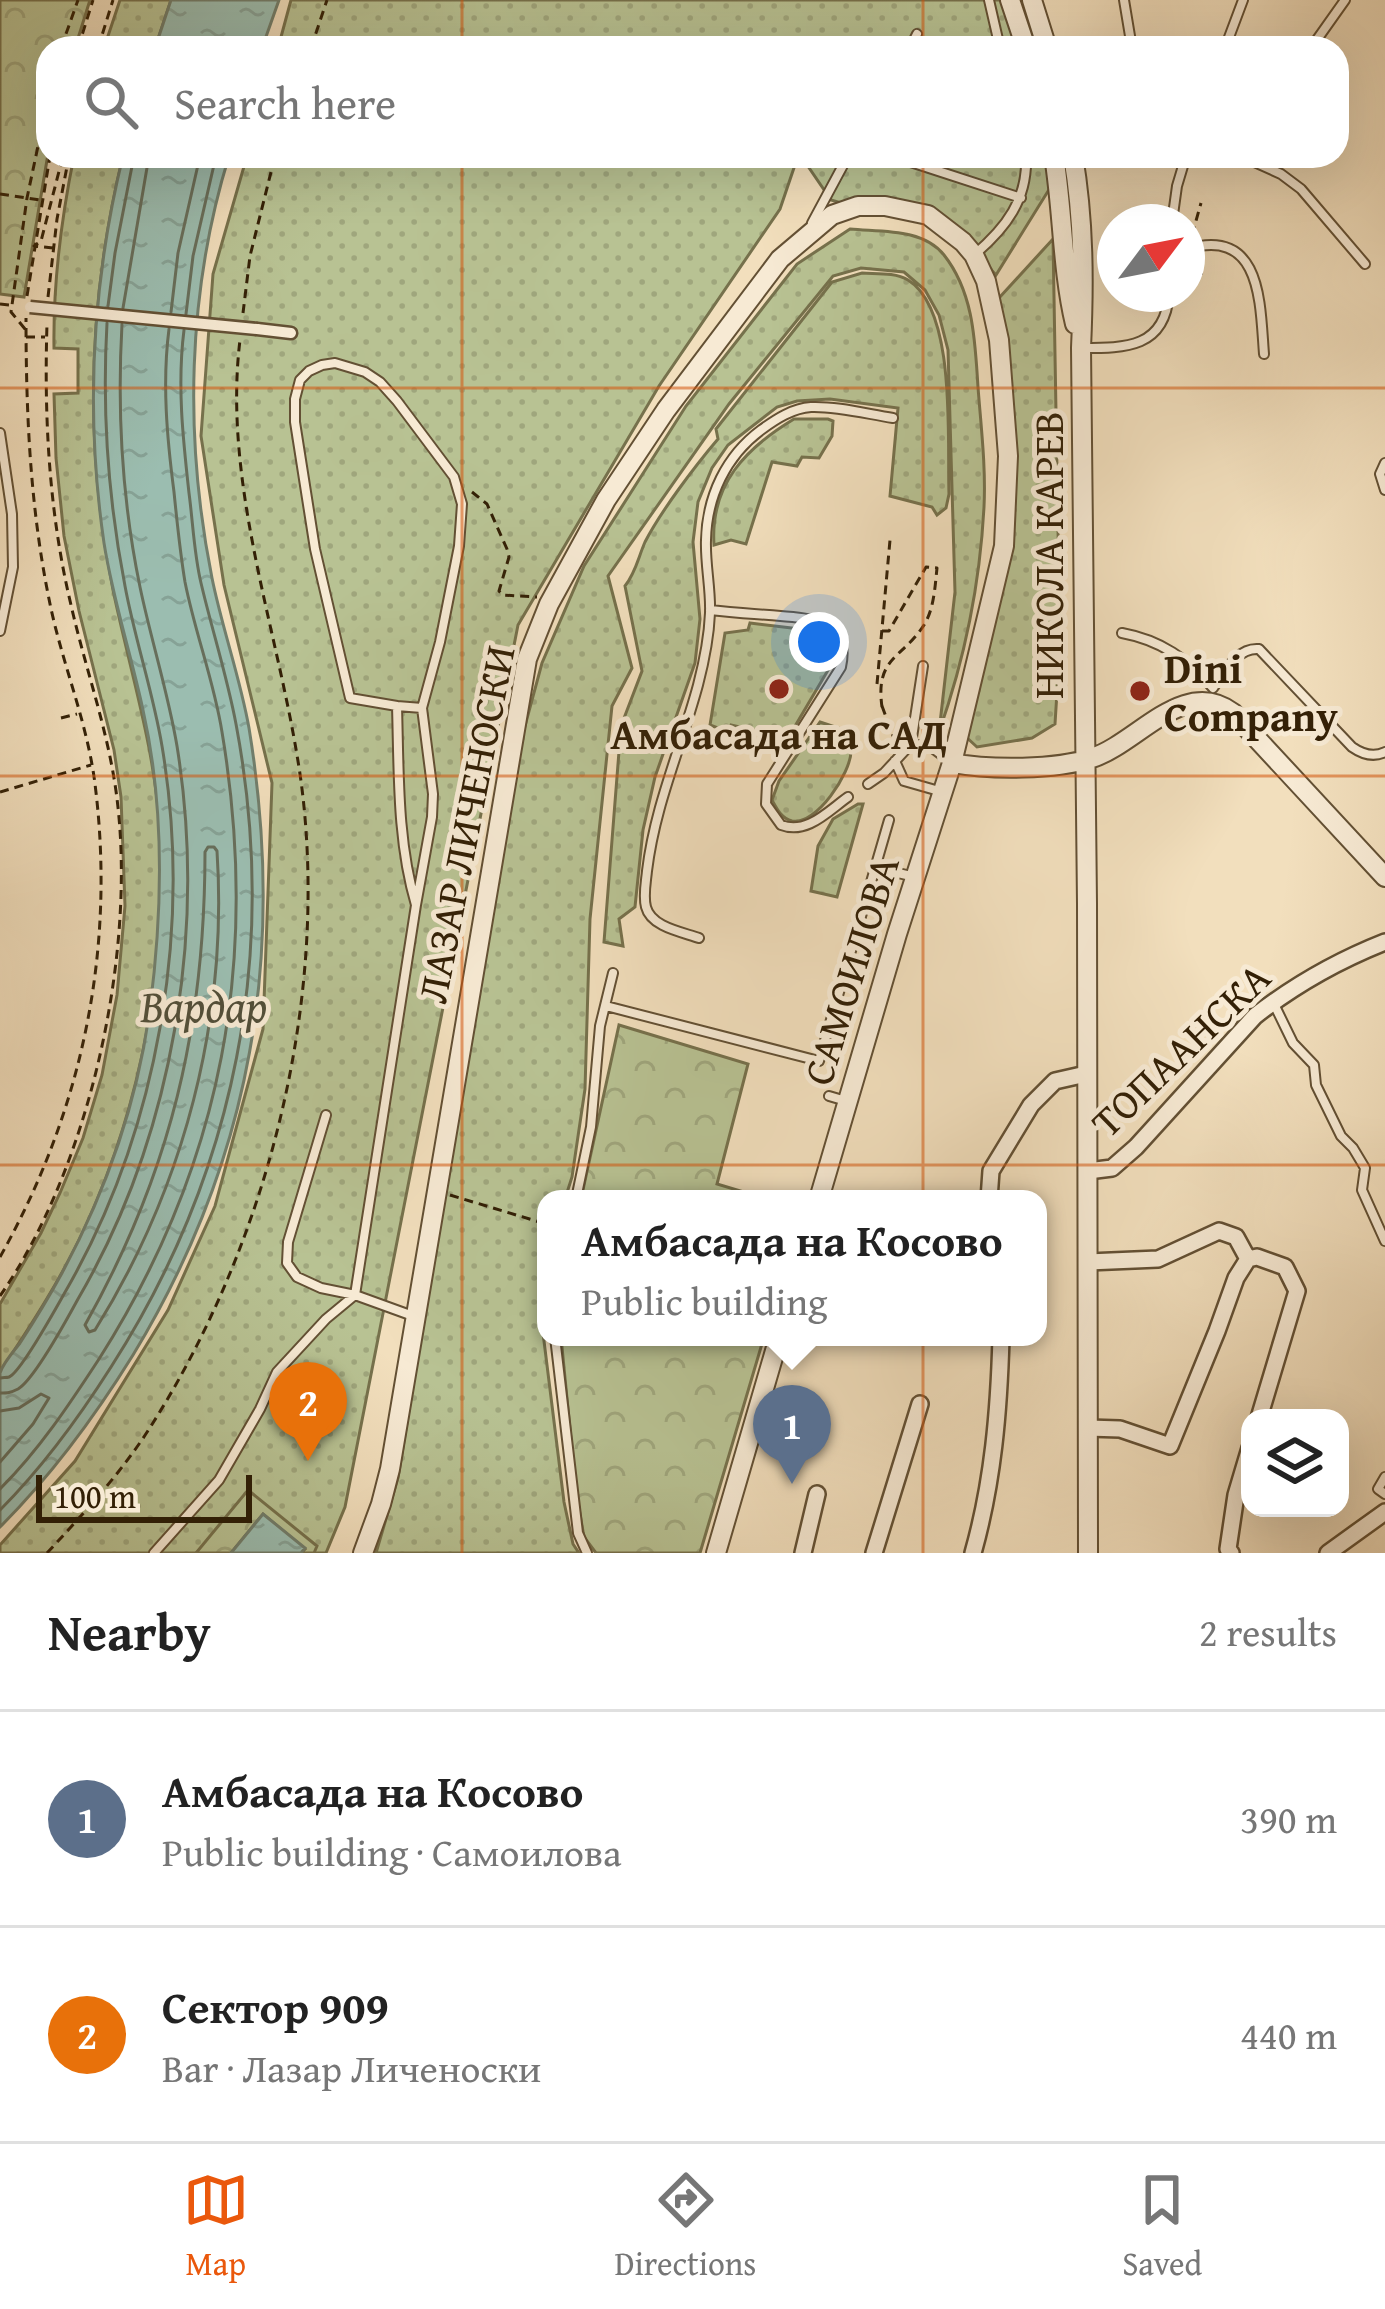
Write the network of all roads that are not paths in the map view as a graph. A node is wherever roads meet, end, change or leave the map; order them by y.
1 (989, 0) edge
2 (1010, 0) edge
3 (1032, 0) edge
4 (1124, 0) edge
5 (1243, 0) edge
6 (1345, 0) edge
7 (997, 36) edge
8 (1022, 36) edge
9 (1043, 36) edge
10 (1130, 36) edge
11 (1230, 36) edge
12 (1320, 36) edge
13 (842, 168) edge
14 (929, 168) edge
15 (1026, 168) edge
16 (1056, 168) edge
17 (1073, 168) edge
18 (1182, 168) edge
19 (1267, 168) edge
20 (1022, 198) junction
21 (1174, 204) edge
22 (805, 236) junction
23 (1205, 245) edge
24 (974, 255) junction
25 (1365, 264) dead end
26 (28, 307) road end
27 (1165, 312) edge
28 (291, 333) dead end
29 (1081, 348) junction
30 (1264, 354) dead end
31 (892, 418) dead end
32 (0, 433) edge
33 (1385, 463) edge
34 (1385, 490) edge
35 (710, 610) junction
36 (0, 632) edge
37 (1122, 633) dead end
38 (922, 666) dead end
39 (1213, 694) junction
40 (397, 706) junction
41 (422, 708) junction
42 (911, 744) junction
43 (1385, 752) edge
44 (1085, 760) junction
45 (895, 761) junction
46 (952, 763) junction
47 (868, 784) dead end
48 (942, 792) junction
49 (848, 796) dead end
50 (889, 820) dead end
51 (877, 868) junction
52 (915, 877) junction
53 (1385, 877) edge
54 (416, 905) junction
55 (699, 938) dead end
56 (1385, 942) edge
57 (613, 974) dead end
58 (1273, 1002) junction
59 (606, 1006) junction
60 (1086, 1075) junction
61 (326, 1115) dead end
62 (1088, 1171) junction
63 (578, 1190) edge
64 (821, 1190) edge
65 (989, 1190) edge
66 (1385, 1241) edge
67 (1248, 1259) junction
68 (1088, 1262) junction
69 (356, 1294) junction
70 (415, 1317) junction
71 (556, 1346) edge
72 (776, 1346) edge
73 (1001, 1346) edge
74 (920, 1404) dead end
75 (1262, 1409) edge
76 (1088, 1428) junction
77 (1385, 1477) edge
78 (1241, 1478) edge
79 (818, 1494) dead end
80 (1385, 1494) edge
81 (1385, 1511) edge
82 (154, 1553) edge
83 (363, 1553) edge
84 (587, 1553) edge
85 (716, 1553) edge
86 (803, 1553) edge
87 (874, 1553) edge
88 (974, 1553) edge
89 (1088, 1553) edge
90 (1231, 1553) edge
91 (1328, 1553) edge

1 - 7 lane
2 - 8 street
3 - 9 street
4 - 10 lane
5 - 11 lane
6 - 12 lane
13 - 22 lane
14 - 20 lane
15 - 20 lane
16 - 29 street, НИКОЛА КАРЕВ
17 - 29 street, НИКОЛА КАРЕВ
18 - 21 lane
19 - 25 lane
20 - 24 lane
22 - 24 street, ЛАЗАР ЛИЧЕНОСКИ
22 - 70 street, ЛАЗАР ЛИЧЕНОСКИ
23 - 30 lane
24 - 46 street
26 - 28 street, bridge
27 - 29 lane
29 - 44 street, НИКОЛА КАРЕВ
31 - 35 lane
32 - 36 lane
33 - 34 lane
35 - 49 lane
35 - 55 lane
37 - 39 lane
38 - 42 lane
39 - 43 lane
39 - 44 street
39 - 53 street
40 - 41 lane
40 - 41 lane
40 - 54 lane
41 - 54 lane
42 - 45 lane
42 - 46 lane
44 - 46 street
44 - 60 street, НИКОЛА КАРЕВ
45 - 47 lane
45 - 48 lane
46 - 48 street, САМОИЛОВА
48 - 52 street, САМОИЛОВА
50 - 51 lane
51 - 52 lane
51 - 59 lane
52 - 64 street, САМОИЛОВА
54 - 69 lane
56 - 58 street, ТОПААНСКА
57 - 59 lane
58 - 62 street, ТОПААНСКА
58 - 66 lane
59 - 63 lane
60 - 62 street, НИКОЛА КАРЕВ
60 - 65 street, ТОПААНСКА
61 - 69 lane
62 - 68 street, НИКОЛА КАРЕВ
67 - 68 street
67 - 75 street
67 - 76 street
68 - 76 street, НИКОЛА КАРЕВ
69 - 70 lane
69 - 82 lane
70 - 83 street, ЛАЗАР ЛИЧЕНОСКИ
71 - 84 lane
72 - 85 street
73 - 88 street
74 - 87 street
76 - 89 street, НИКОЛА КАРЕВ
77 - 80 lane
78 - 90 street
79 - 86 street
81 - 91 street

